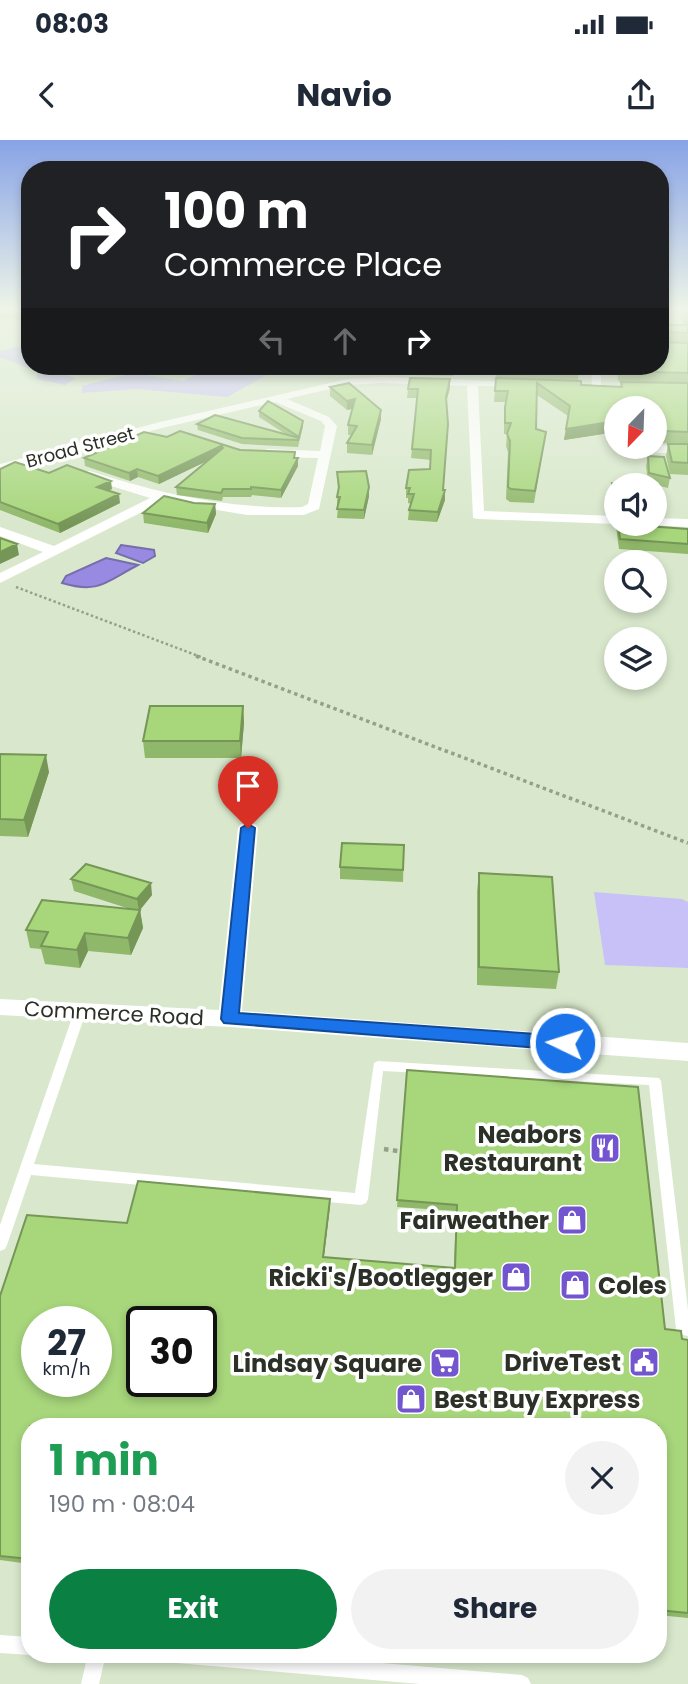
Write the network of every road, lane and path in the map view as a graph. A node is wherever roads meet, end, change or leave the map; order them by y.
1 (347, 382) edge
2 (441, 382) edge
3 (597, 382) edge
4 (472, 383) junction
5 (528, 385) edge
6 (583, 386) edge
7 (597, 386) junction
8 (610, 387) edge
9 (278, 399) junction
10 (160, 425) junction
11 (176, 433) edge
12 (667, 449) edge
13 (688, 450) edge
14 (254, 453) edge
15 (324, 455) junction
16 (42, 457) junction
17 (0, 468) edge
18 (160, 499) junction
19 (604, 520) edge
20 (667, 522) edge
21 (688, 523) edge
22 (0, 531) edge
23 (53, 551) junction
24 (6, 582) edge
25 (248, 828) dead end
26 (688, 843) edge
27 (0, 1007) edge
28 (80, 1012) junction
29 (230, 1019) junction
30 (688, 1052) edge
31 (401, 1151) edge
32 (414, 1153) edge
33 (26, 1169) junction
34 (0, 1245) edge
35 (688, 1329) edge
36 (0, 1644) edge
37 (21, 1645) edge
38 (95, 1663) edge
39 (280, 1663) edge
40 (90, 1684) edge
41 (522, 1684) edge

1 - 9 street, Broad Street
2 - 4 street, Broad Street
3 - 7 street
4 - 5 street, Broad Street
4 - 19 street
6 - 7 street
7 - 8 street
9 - 10 street, Broad Street
9 - 15 street
10 - 11 street
10 - 16 street, Broad Street
12 - 13 street
14 - 15 street
15 - 18 street
16 - 17 street, Broad Street
16 - 18 street
18 - 23 street
20 - 21 street
22 - 23 street
23 - 24 street
24 - 26 path
25 - 29 street
27 - 28 street, Commerce Road
28 - 29 street, Commerce Road
28 - 33 lane
29 - 30 street, Commerce Road
31 - 32 path
33 - 34 lane
33 - 35 lane
36 - 37 lane
38 - 40 lane
39 - 41 lane

